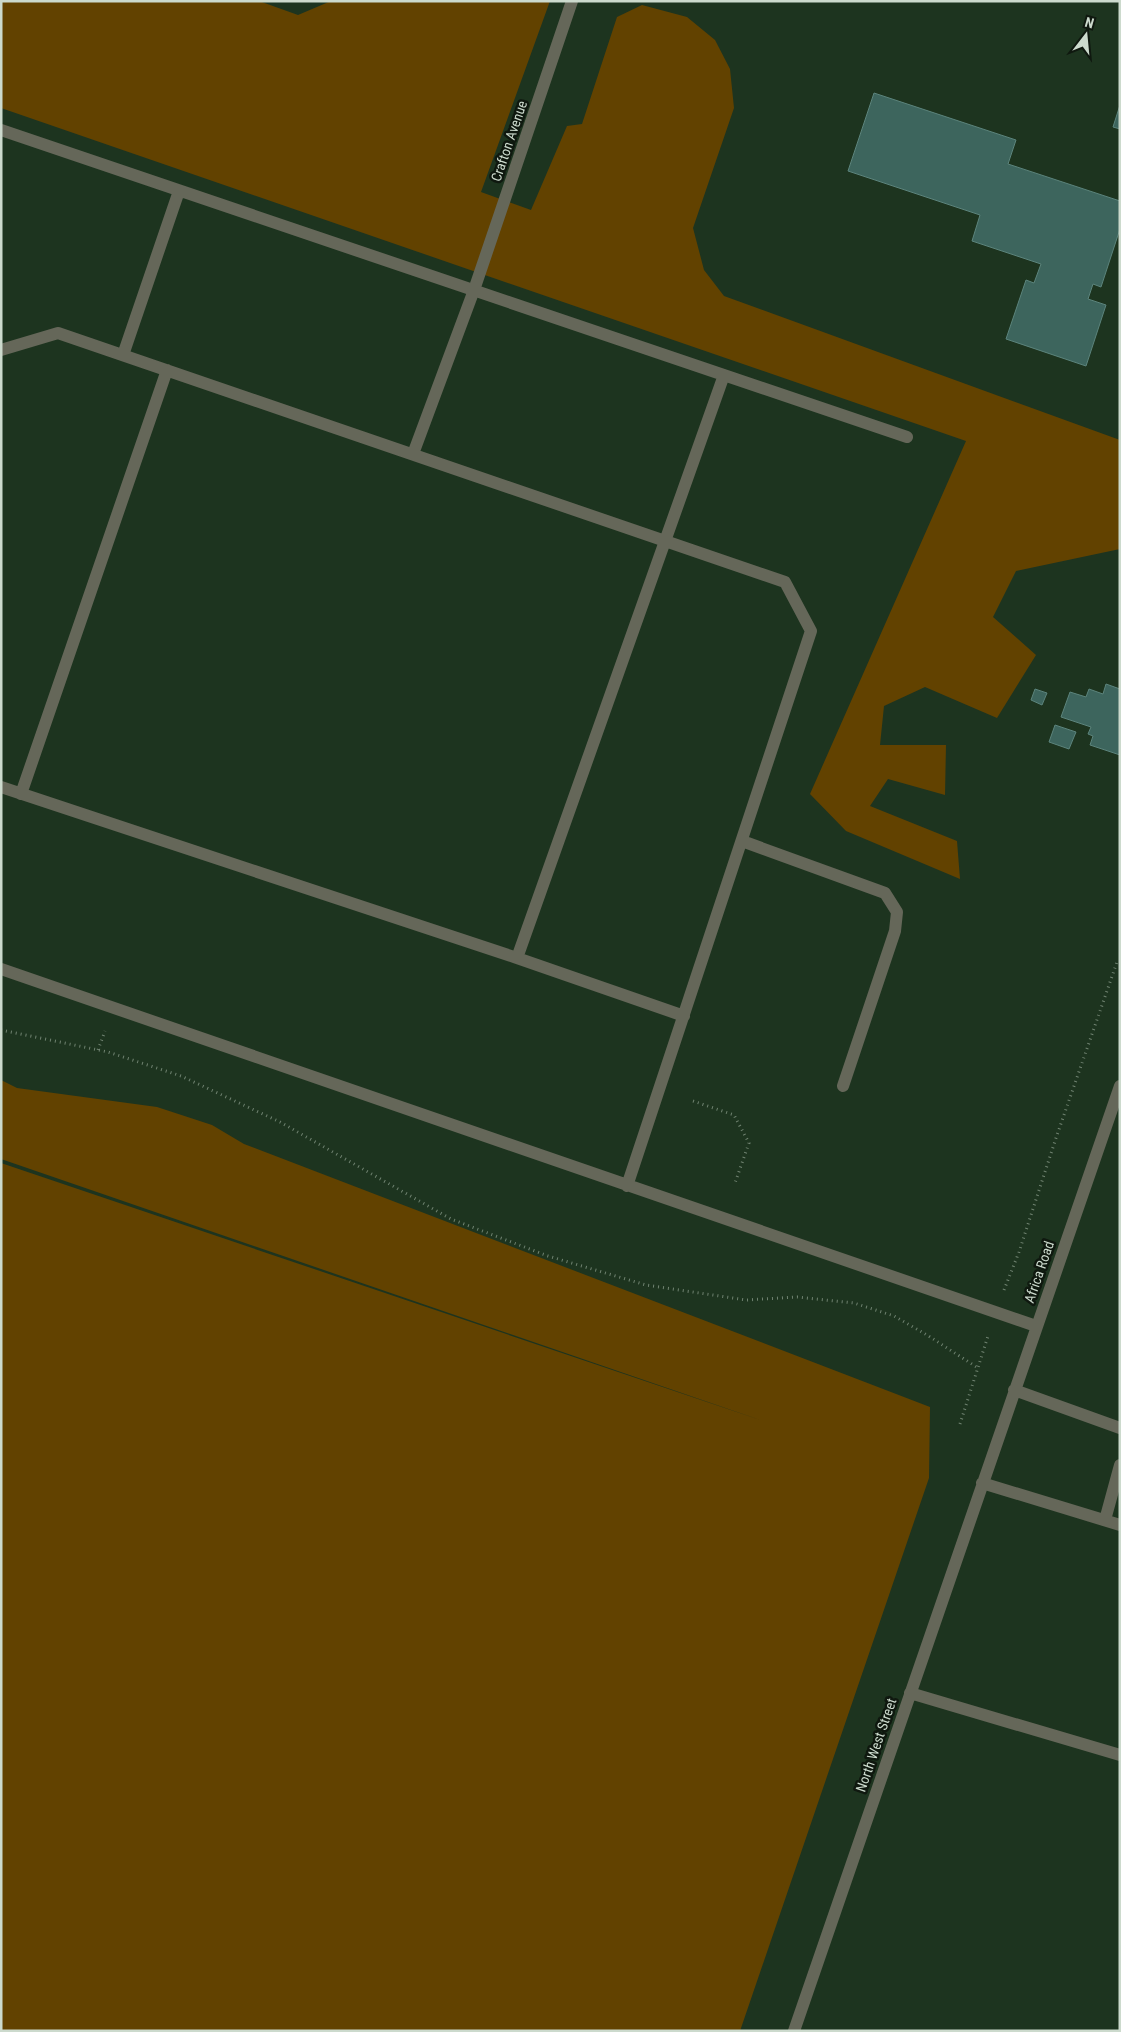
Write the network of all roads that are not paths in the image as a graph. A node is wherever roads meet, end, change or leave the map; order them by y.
1 (572, 1) edge
2 (1, 130) edge
3 (180, 191) junction
4 (474, 290) junction
5 (1, 350) edge
6 (123, 355) junction
7 (167, 370) junction
8 (724, 375) junction
9 (907, 437) dead end
10 (413, 454) junction
11 (665, 540) junction
12 (1, 788) edge
13 (21, 794) junction
14 (742, 841) junction
15 (517, 958) junction
16 (1, 969) edge
17 (684, 1016) junction
18 (843, 1086) dead end
19 (1120, 1086) edge
20 (627, 1186) junction
21 (1036, 1326) junction
22 (1014, 1390) junction
23 (1120, 1428) edge
24 (1120, 1465) edge
25 (986, 1469) joint
26 (982, 1483) junction
27 (1105, 1520) junction
28 (1120, 1525) edge
29 (910, 1693) junction
30 (1120, 1755) edge
31 (794, 2031) edge

1 - 4 street, Crafton Avenue
2 - 3 street
3 - 4 street
3 - 6 street
4 - 8 street
4 - 10 street, Crafton Avenue
5 - 6 street
6 - 7 street
7 - 10 street
7 - 13 street
8 - 9 street
8 - 11 street
10 - 11 street
11 - 14 street
11 - 15 street
12 - 13 street
13 - 15 street
14 - 17 street
14 - 18 street
15 - 17 street
16 - 20 street
17 - 20 street
19 - 21 street, Africa Road
20 - 21 street
21 - 22 street, Africa Road
22 - 23 street
22 - 25 street, Africa Road
24 - 27 street
25 - 26 street, North West Street
26 - 27 street
26 - 29 street, North West Street
27 - 28 street
29 - 30 street
29 - 31 street, North West Street

